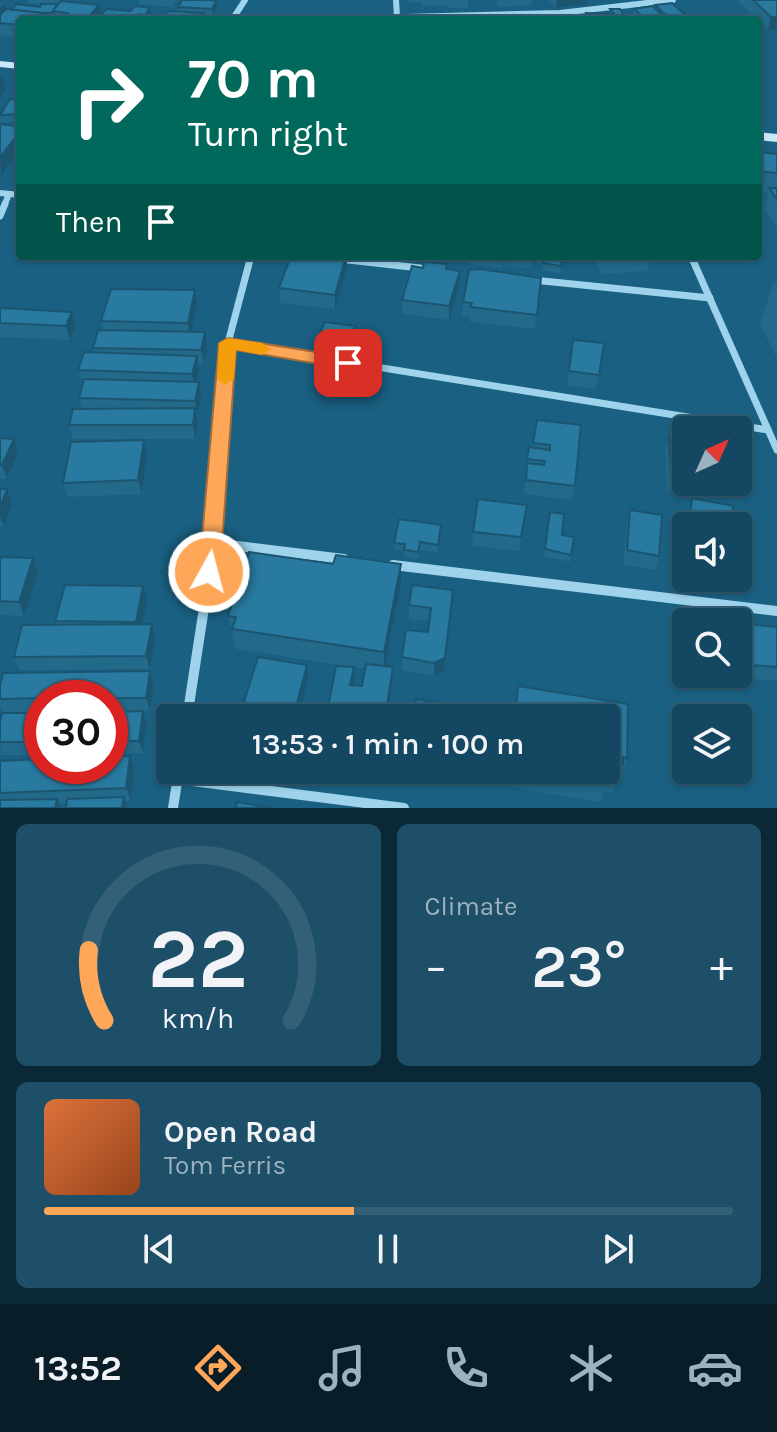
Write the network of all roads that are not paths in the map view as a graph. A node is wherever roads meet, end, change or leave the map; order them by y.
1 (673, 0) edge
2 (438, 16) edge
3 (0, 193) edge
4 (9, 194) junction
5 (16, 195) edge
6 (0, 216) edge
7 (250, 260) edge
8 (345, 260) edge
9 (693, 260) edge
10 (433, 269) edge
11 (525, 279) edge
12 (710, 298) junction
13 (228, 343) junction
14 (768, 430) junction
15 (777, 450) edge
16 (214, 543) junction
17 (355, 560) edge
18 (386, 564) edge
19 (777, 611) edge
20 (189, 704) edge
21 (177, 784) edge
22 (240, 784) edge
23 (173, 808) edge
24 (404, 808) edge

1 - 2 street
3 - 4 street
4 - 5 street
4 - 6 street
7 - 13 street
8 - 10 street
9 - 12 street
11 - 12 street
12 - 14 street
13 - 14 street
13 - 16 street
14 - 15 street
16 - 17 street
16 - 20 street
18 - 19 street
21 - 23 street
22 - 24 street

